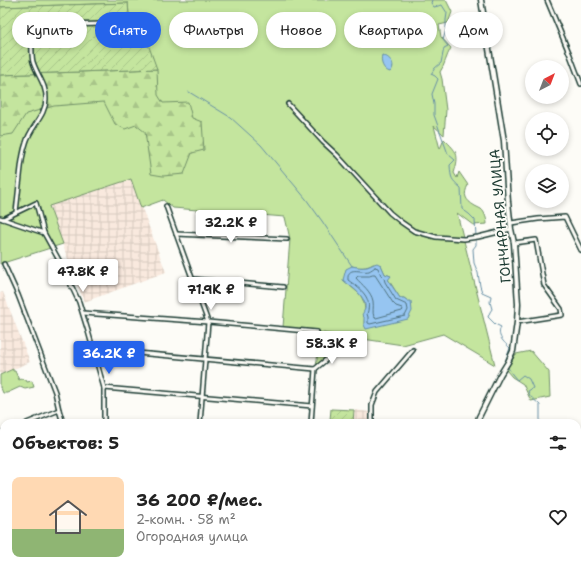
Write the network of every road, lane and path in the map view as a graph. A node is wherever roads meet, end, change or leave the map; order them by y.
1 (481, 0) edge
2 (547, 0) edge
3 (95, 24) edge
4 (581, 84) edge
5 (288, 104) dead end
6 (166, 206) dead end
7 (16, 212) junction
8 (1, 219) edge
9 (511, 223) junction
10 (511, 229) junction
11 (44, 233) junction
12 (176, 234) junction
13 (287, 239) dead end
14 (514, 243) junction
15 (581, 250) edge
16 (4, 264) dead end
17 (192, 279) junction
18 (283, 287) dead end
19 (83, 313) junction
20 (208, 322) junction
21 (517, 322) junction
22 (317, 332) dead end
23 (93, 349) junction
24 (339, 349) dead end
25 (413, 350) dead end
26 (205, 359) junction
27 (315, 369) junction
28 (104, 388) junction
29 (202, 397) junction
30 (312, 406) junction
31 (58, 410) junction
32 (37, 419) edge
33 (61, 419) edge
34 (104, 419) edge
35 (200, 419) edge
36 (311, 419) edge
37 (372, 419) edge
38 (478, 419) edge

1 - 9 street, ГОНЧАРНАЯ УЛИЦА
2 - 4 street
3 - 7 street
5 - 10 street
6 - 12 street
7 - 8 street
7 - 11 street
8 - 11 street
9 - 10 street, ГОНЧАРНАЯ УЛИЦА
9 - 15 street
10 - 14 street, ГОНЧАРНАЯ УЛИЦА
11 - 19 street
12 - 13 street
12 - 17 street
14 - 21 street, ГОНЧАРНАЯ УЛИЦА
14 - 21 street
16 - 31 street
17 - 18 street
17 - 20 street
19 - 20 street
19 - 23 street
20 - 22 street
20 - 26 street
21 - 38 street, ГОНЧАРНАЯ УЛИЦА
23 - 26 street
23 - 28 street
24 - 27 street
25 - 37 street
26 - 27 street
26 - 29 street
27 - 30 street
28 - 29 street
28 - 34 street
29 - 30 street
29 - 35 street
30 - 36 street
31 - 32 street
31 - 33 street

